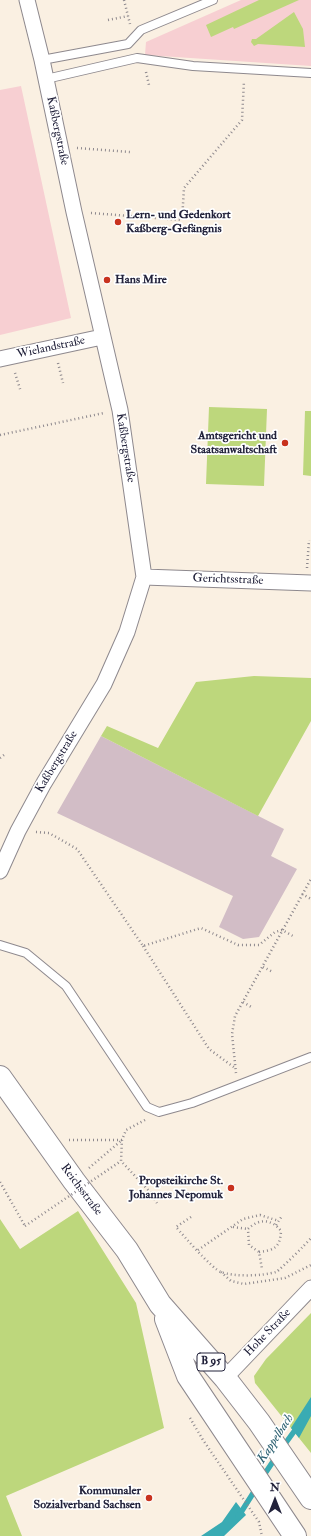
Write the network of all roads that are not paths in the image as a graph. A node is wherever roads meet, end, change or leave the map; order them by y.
1 (27, 0) edge
2 (213, 0) edge
3 (42, 60) junction
4 (311, 73) edge
5 (46, 78) junction
6 (102, 337) junction
7 (5, 358) edge
8 (144, 577) junction
9 (309, 583) edge
10 (0, 871) edge
11 (0, 945) edge
12 (311, 1057) edge
13 (3, 1085) edge
14 (311, 1288) edge
15 (160, 1304) junction
16 (225, 1378) junction
17 (311, 1498) edge
18 (294, 1536) edge

1 - 3 street, Kaßbergstraße
2 - 3 lane
3 - 5 street, Kaßbergstraße
4 - 5 lane
5 - 6 street, Kaßbergstraße
6 - 7 street, Wielandstraße
6 - 8 street, Kaßbergstraße
8 - 9 street, Gerichtsstraße
8 - 10 street, Kaßbergstraße
11 - 12 lane
13 - 15 main road, Reichsstraße / B 95
14 - 16 street, Hohe Straße
15 - 16 main road, Reichsstraße / B 95
15 - 18 main road, Reichsstraße / B 95
16 - 17 main road, Reichsstraße / B 95

